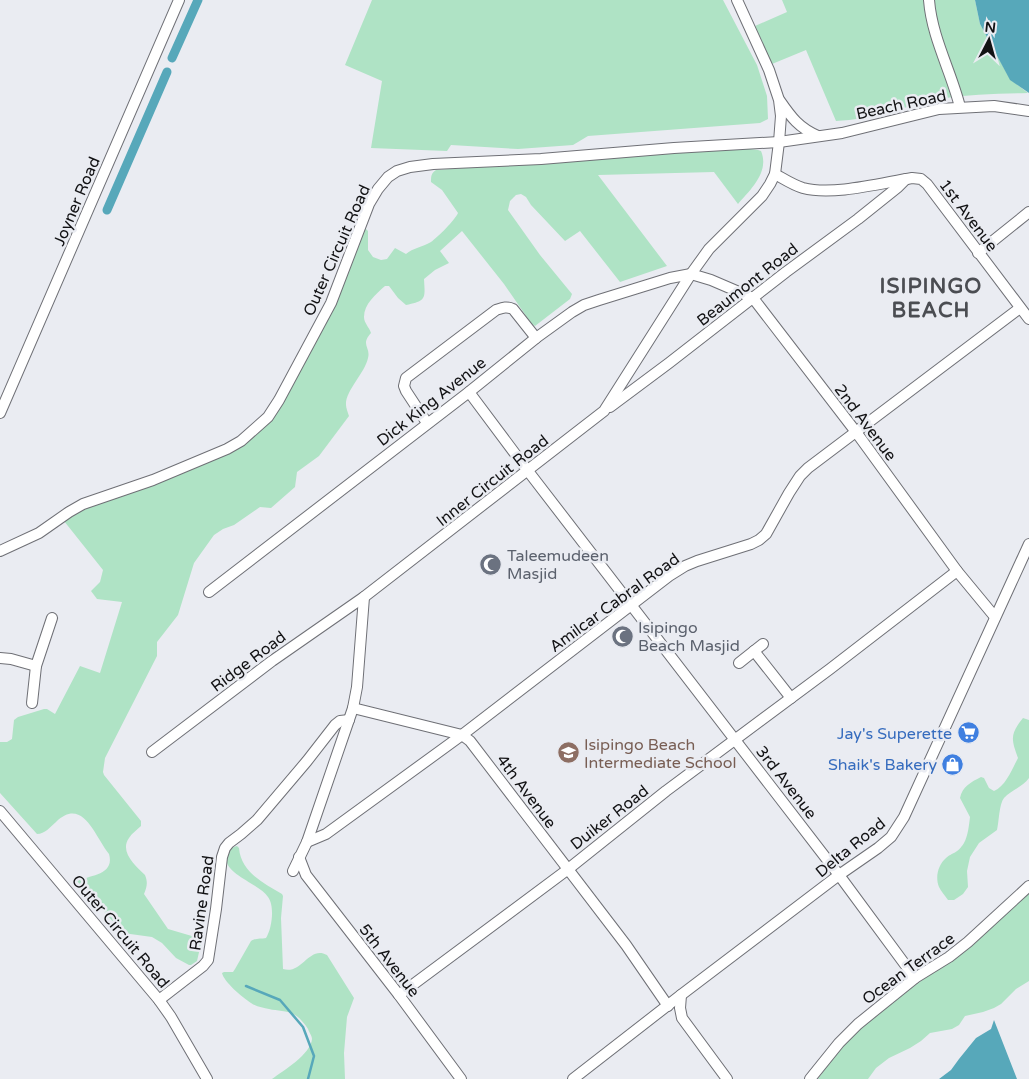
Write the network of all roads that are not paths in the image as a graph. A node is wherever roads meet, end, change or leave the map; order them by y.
1 (178, 0) edge
2 (738, 0) edge
3 (929, 0) edge
4 (779, 100) junction
5 (960, 107) junction
6 (1029, 111) edge
7 (818, 136) junction
8 (780, 142) junction
9 (775, 174) junction
10 (906, 179) junction
11 (1029, 212) edge
12 (978, 253) junction
13 (691, 274) junction
14 (753, 298) junction
15 (1020, 308) junction
16 (1029, 319) edge
17 (536, 338) junction
18 (469, 392) junction
19 (604, 411) junction
20 (0, 414) edge
21 (427, 423) junction
22 (856, 432) junction
23 (528, 472) junction
24 (1029, 544) edge
25 (0, 552) edge
26 (957, 571) junction
27 (209, 592) dead end
28 (364, 597) junction
29 (632, 606) junction
30 (995, 617) junction
31 (52, 618) dead end
32 (763, 644) dead end
33 (754, 651) junction
34 (0, 658) edge
35 (739, 663) dead end
36 (36, 666) junction
37 (791, 698) junction
38 (32, 703) dead end
39 (353, 708) junction
40 (349, 720) junction
41 (462, 735) junction
42 (735, 740) junction
43 (152, 752) dead end
44 (0, 811) edge
45 (307, 842) junction
46 (299, 857) junction
47 (568, 870) junction
48 (293, 871) dead end
49 (839, 875) junction
50 (1029, 886) edge
51 (915, 978) junction
52 (681, 994) junction
53 (399, 995) junction
54 (159, 1000) junction
55 (668, 1006) junction
56 (207, 1079) edge
57 (461, 1079) edge
58 (572, 1079) edge
59 (727, 1079) edge
60 (810, 1079) edge

1 - 20 street, Joyner Road
2 - 4 street
3 - 5 street
4 - 7 street
4 - 8 street, Inner Circuit Road
5 - 6 street, Beach Road
5 - 7 street, Beach Road
7 - 8 street, Beach Road
8 - 9 street, Inner Circuit Road
8 - 25 street, Outer Circuit Road
9 - 10 street, 1st Avenue
9 - 13 street, Inner Circuit Road
10 - 12 street, 1st Avenue
10 - 14 street, Beaumont Road
11 - 12 street
12 - 15 street, 1st Avenue
13 - 14 street, 2nd Avenue
13 - 17 street, Dick King Avenue
13 - 19 street, Inner Circuit Road
14 - 19 street, Beaumont Road
14 - 22 street, 2nd Avenue
15 - 16 street, 1st Avenue
15 - 22 street, Amilcar Cabral Road
17 - 18 street, Dick King Avenue
17 - 21 street
18 - 21 street, Dick King Avenue
18 - 23 street, 3rd Avenue
19 - 23 street, Inner Circuit Road
21 - 27 street, Dick King Avenue
22 - 26 street, 2nd Avenue
22 - 29 street, Amilcar Cabral Road
23 - 28 street, Inner Circuit Road
23 - 29 street, 3rd Avenue
24 - 30 street, Delta Road
26 - 30 street, 2nd Avenue
26 - 37 street, Duiker Road
28 - 39 street
28 - 43 street, Ridge Road
29 - 41 street, Amilcar Cabral Road
29 - 42 street, 3rd Avenue
30 - 49 street, Delta Road
31 - 36 street
32 - 33 street
33 - 35 street
33 - 37 street
34 - 36 street
36 - 38 street
37 - 42 street, Duiker Road
39 - 40 street
39 - 41 street
40 - 45 street
40 - 54 street, Ravine Road
41 - 45 street, Amilcar Cabral Road
41 - 47 street, 4th Avenue
42 - 47 street, Duiker Road
42 - 49 street, 3rd Avenue
44 - 54 street, Outer Circuit Road
45 - 46 street
46 - 48 street
46 - 53 street, 5th Avenue
47 - 53 street, Duiker Road
47 - 55 street, 4th Avenue
49 - 51 street, 3rd Avenue
49 - 52 street, Delta Road
50 - 51 street, Ocean Terrace
51 - 60 street, Ocean Terrace
52 - 55 street, Delta Road
52 - 59 street
53 - 57 street, 5th Avenue
54 - 56 street, Outer Circuit Road
55 - 58 street, Delta Road

